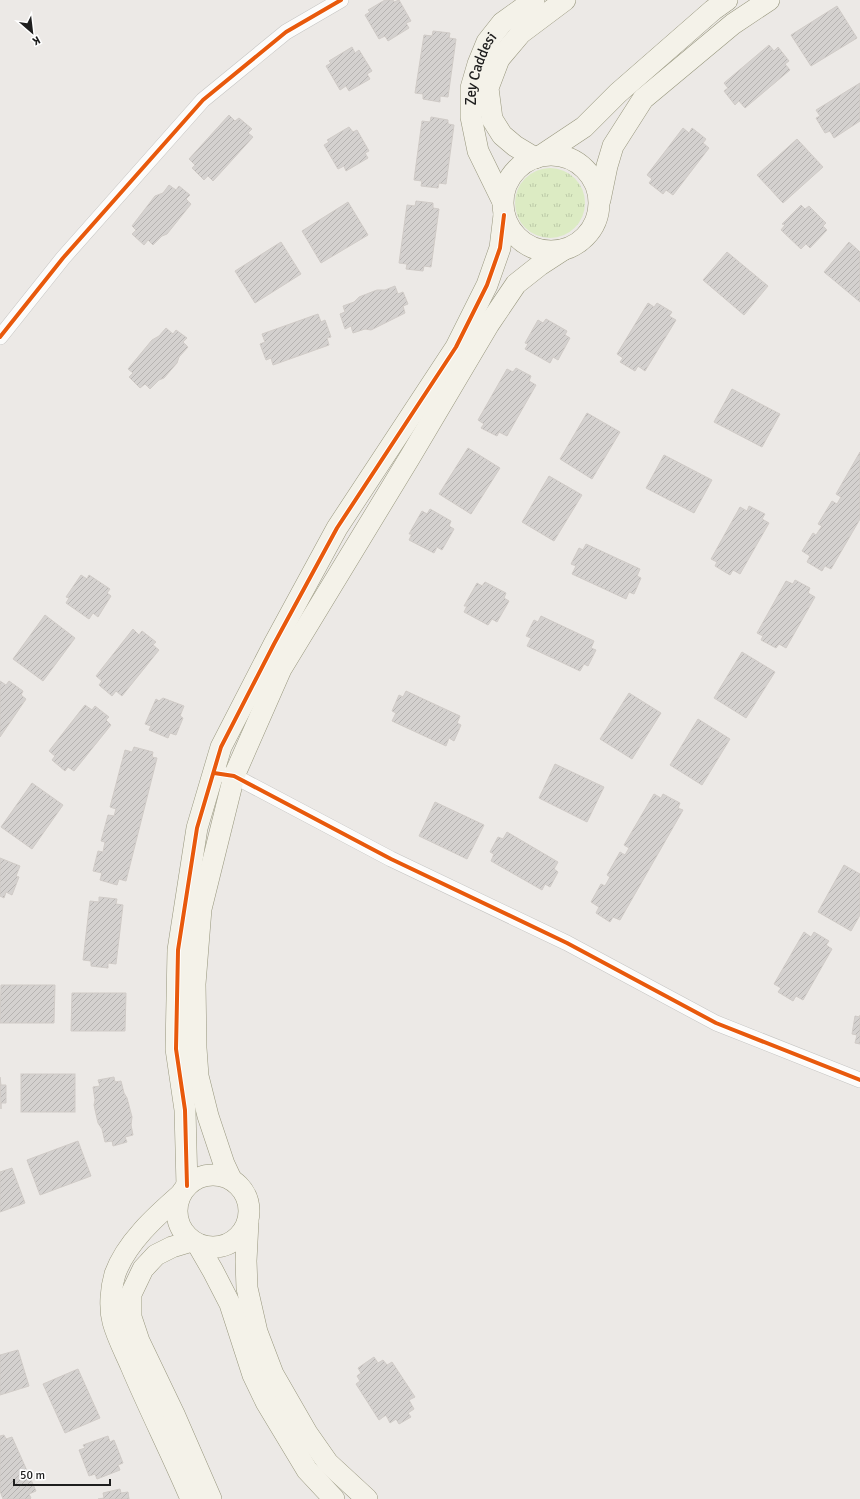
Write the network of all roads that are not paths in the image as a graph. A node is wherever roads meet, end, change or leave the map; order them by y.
1 (341, 0) edge
2 (534, 0) edge
3 (565, 0) edge
4 (726, 0) edge
5 (769, 0) edge
6 (539, 157) junction
7 (600, 202) junction
8 (503, 208) junction
9 (563, 250) junction
10 (0, 337) edge
11 (214, 773) junction
12 (234, 776) junction
13 (860, 1080) edge
14 (231, 1180) junction
15 (183, 1190) junction
16 (248, 1222) junction
17 (195, 1243) junction
18 (191, 1499) edge
19 (211, 1499) edge
20 (334, 1499) edge
21 (367, 1499) edge

1 - 10 street
2 - 8 street, Zey Caddesi
3 - 6 street, Zey Caddesi
4 - 6 street
5 - 7 street
6 - 7 street
6 - 8 street
7 - 9 street
8 - 9 street
8 - 11 street
9 - 12 street
11 - 12 street
11 - 15 street
12 - 13 street
12 - 14 street
14 - 15 street
14 - 16 street
15 - 17 street
15 - 18 street
16 - 17 street
16 - 21 street
17 - 19 street
17 - 20 street

